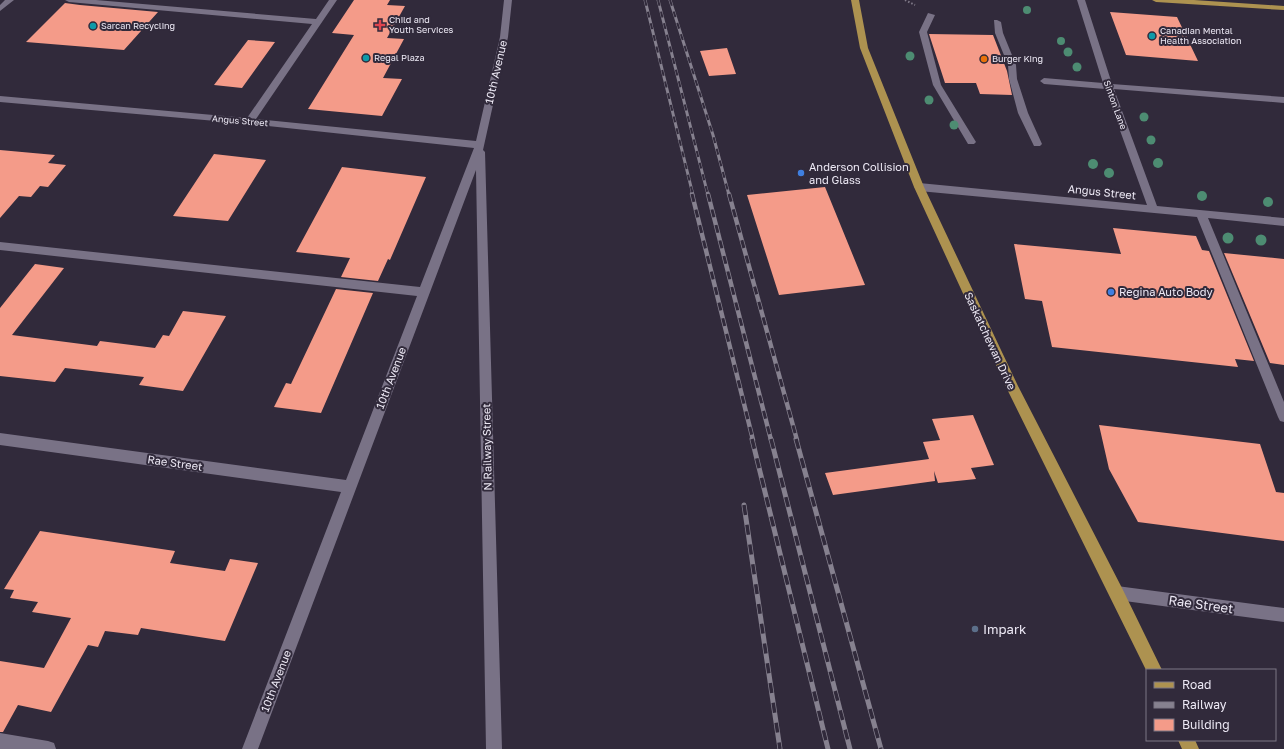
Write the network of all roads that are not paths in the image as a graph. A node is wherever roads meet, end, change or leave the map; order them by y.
1 (10, 0) edge
2 (69, 0) edge
3 (333, 0) edge
4 (508, 0) edge
5 (855, 0) edge
6 (1081, 0) edge
7 (1156, 0) edge
8 (1284, 8) edge
9 (0, 9) edge
10 (931, 15) dead end
11 (318, 22) junction
12 (997, 22) dead end
13 (1044, 81) dead end
14 (1108, 85) junction
15 (0, 99) edge
16 (1284, 100) edge
17 (250, 121) junction
18 (972, 142) dead end
19 (1037, 144) dead end
20 (480, 145) junction
21 (919, 187) junction
22 (1153, 209) junction
23 (1201, 214) junction
24 (1284, 222) edge
25 (0, 246) edge
26 (423, 292) junction
27 (1280, 398) edge
28 (1284, 416) edge
29 (0, 438) edge
30 (349, 487) junction
31 (1117, 592) junction
32 (1284, 615) edge
33 (1154, 669) edge
34 (0, 742) edge
35 (48, 749) edge
36 (250, 749) edge
37 (494, 749) edge

1 - 9 street
2 - 11 street
3 - 11 street
4 - 20 street, 10th Avenue
5 - 21 main road, Saskatchewan Drive
6 - 14 street, Sinton Lane
7 - 8 main road
10 - 18 street
11 - 17 street
12 - 19 street
13 - 14 street
14 - 16 street
14 - 22 street, Sinton Lane
15 - 17 street, Angus Street
17 - 20 street, Angus Street
20 - 26 street, 10th Avenue
20 - 37 street, N Railway Street
21 - 22 street, Angus Street
21 - 31 main road, Saskatchewan Drive
22 - 23 street, Angus Street
23 - 24 street, Angus Street
23 - 27 street
25 - 26 street
26 - 30 street, 10th Avenue
27 - 28 street
29 - 30 street, Rae Street
30 - 36 street, 10th Avenue
31 - 32 street, Rae Street
31 - 33 main road, Saskatchewan Drive
34 - 35 street

